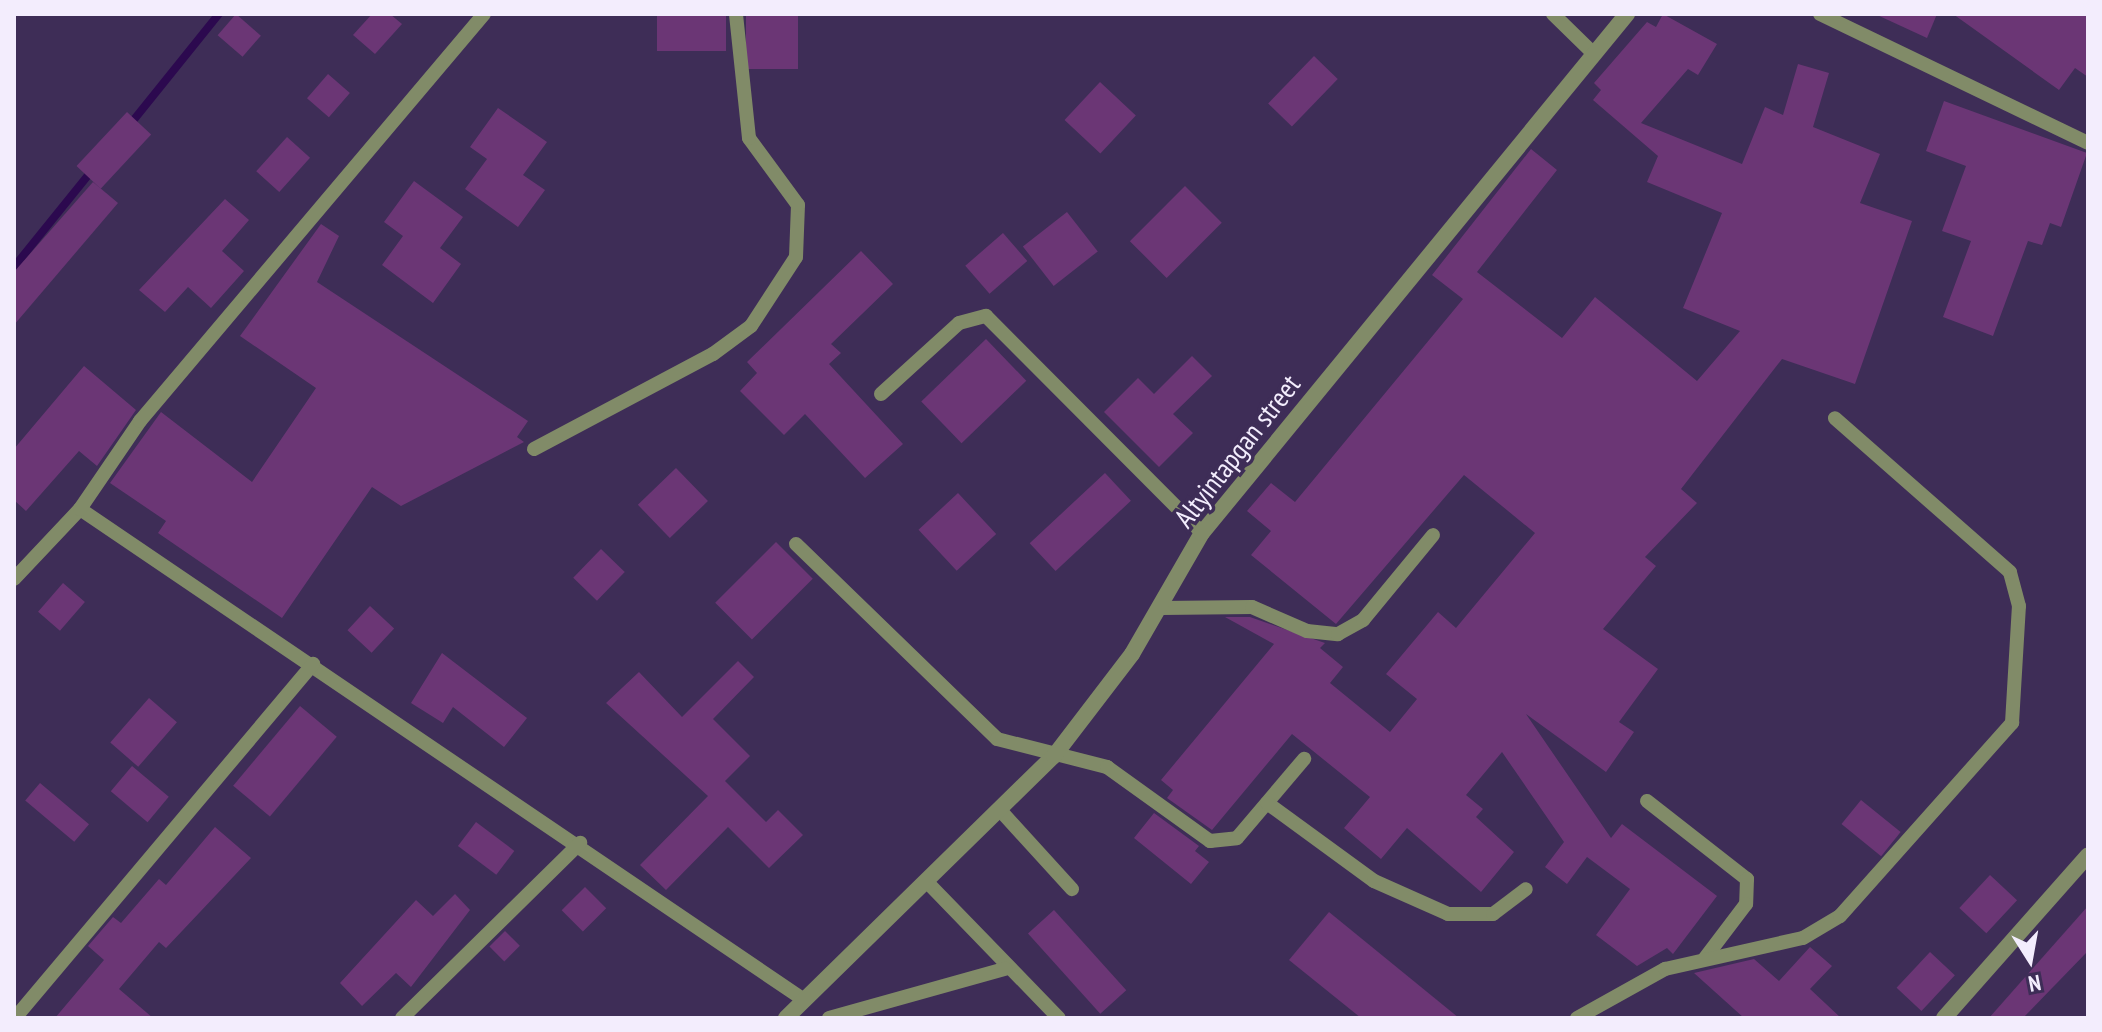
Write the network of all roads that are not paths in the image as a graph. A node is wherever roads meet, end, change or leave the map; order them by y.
1 (484, 14) edge
2 (736, 14) edge
3 (1553, 14) edge
4 (1627, 14) edge
5 (1820, 14) edge
6 (1592, 52) junction
7 (2088, 143) edge
8 (881, 394) dead end
9 (1835, 418) dead end
10 (534, 449) dead end
11 (80, 509) junction
12 (1202, 533) junction
13 (1433, 535) dead end
14 (796, 544) dead end
15 (14, 579) edge
16 (1162, 608) junction
17 (313, 664) junction
18 (1054, 756) junction
19 (1304, 759) dead end
20 (1647, 801) dead end
21 (1267, 803) junction
22 (1000, 810) junction
23 (580, 843) junction
24 (2088, 855) edge
25 (928, 883) junction
26 (1072, 889) dead end
27 (1526, 889) dead end
28 (1705, 958) junction
29 (1005, 969) junction
30 (804, 1000) junction
31 (15, 1018) edge
32 (402, 1018) edge
33 (786, 1018) edge
34 (829, 1018) edge
35 (1059, 1018) edge
36 (1577, 1018) edge
37 (1944, 1018) edge

1 - 11 lane
2 - 10 lane
3 - 6 lane
4 - 6 street, Altyintapgan street
5 - 7 lane
6 - 12 street, Altyintapgan street
8 - 12 lane
9 - 28 lane
11 - 15 lane
11 - 17 lane
12 - 16 street, Altyintapgan street
13 - 16 lane
14 - 18 lane
16 - 18 street, Altyintapgan street
17 - 23 lane
17 - 31 lane
18 - 21 lane
18 - 22 street, Altyintapgan street
19 - 21 lane
20 - 28 lane
21 - 27 lane
22 - 25 street, Altyintapgan street
22 - 26 lane
23 - 30 lane
23 - 32 lane
24 - 37 street
25 - 29 lane
25 - 30 street, Altyintapgan street
28 - 36 lane
29 - 34 lane
29 - 35 lane
30 - 33 street, Altyintapgan street

